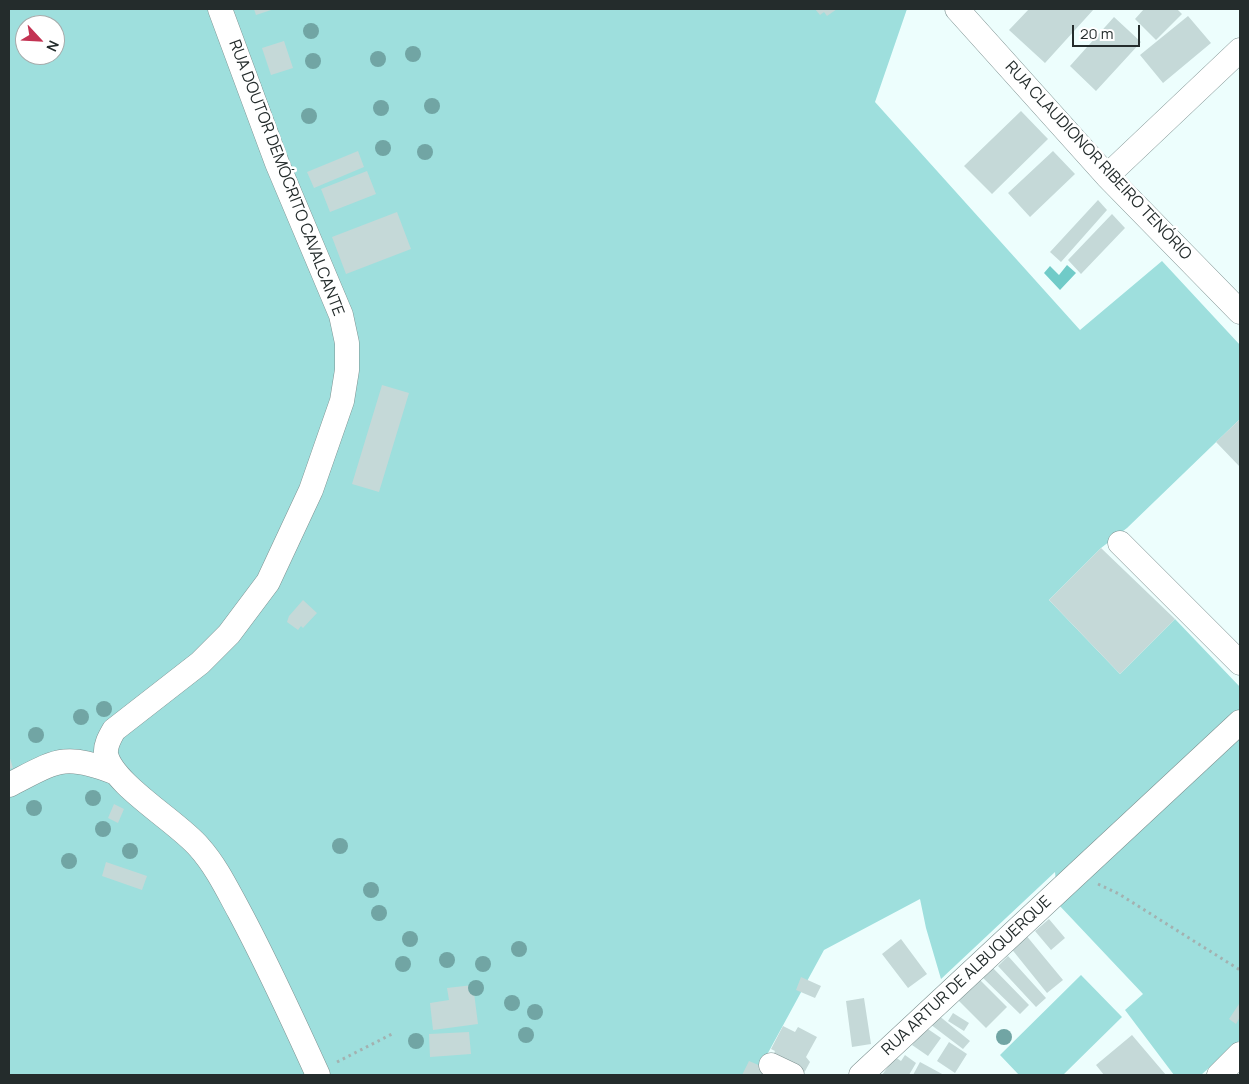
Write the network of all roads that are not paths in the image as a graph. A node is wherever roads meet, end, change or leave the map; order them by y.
1 (220, 9) edge
2 (957, 9) edge
3 (1240, 50) edge
4 (1107, 176) junction
5 (1240, 312) edge
6 (1120, 543) dead end
7 (1240, 663) edge
8 (1240, 722) edge
9 (116, 772) junction
10 (9, 785) edge
11 (1240, 1054) edge
12 (317, 1074) edge
13 (861, 1075) edge
14 (1219, 1075) edge

1 - 9 street, RUA DOUTOR DEMÓCRITO CAVALCANTE
2 - 4 street, RUA CLAUDIONOR RIBEIRO TENÓRIO
3 - 4 street
4 - 5 street, RUA CLAUDIONOR RIBEIRO TENÓRIO
6 - 7 street
8 - 13 street, RUA ARTUR DE ALBUQUERQUE
9 - 10 street, RUA DOUTOR DEMÓCRITO CAVALCANTE
9 - 12 street, RUA DOUTOR DEMÓCRITO CAVALCANTE
11 - 14 street

